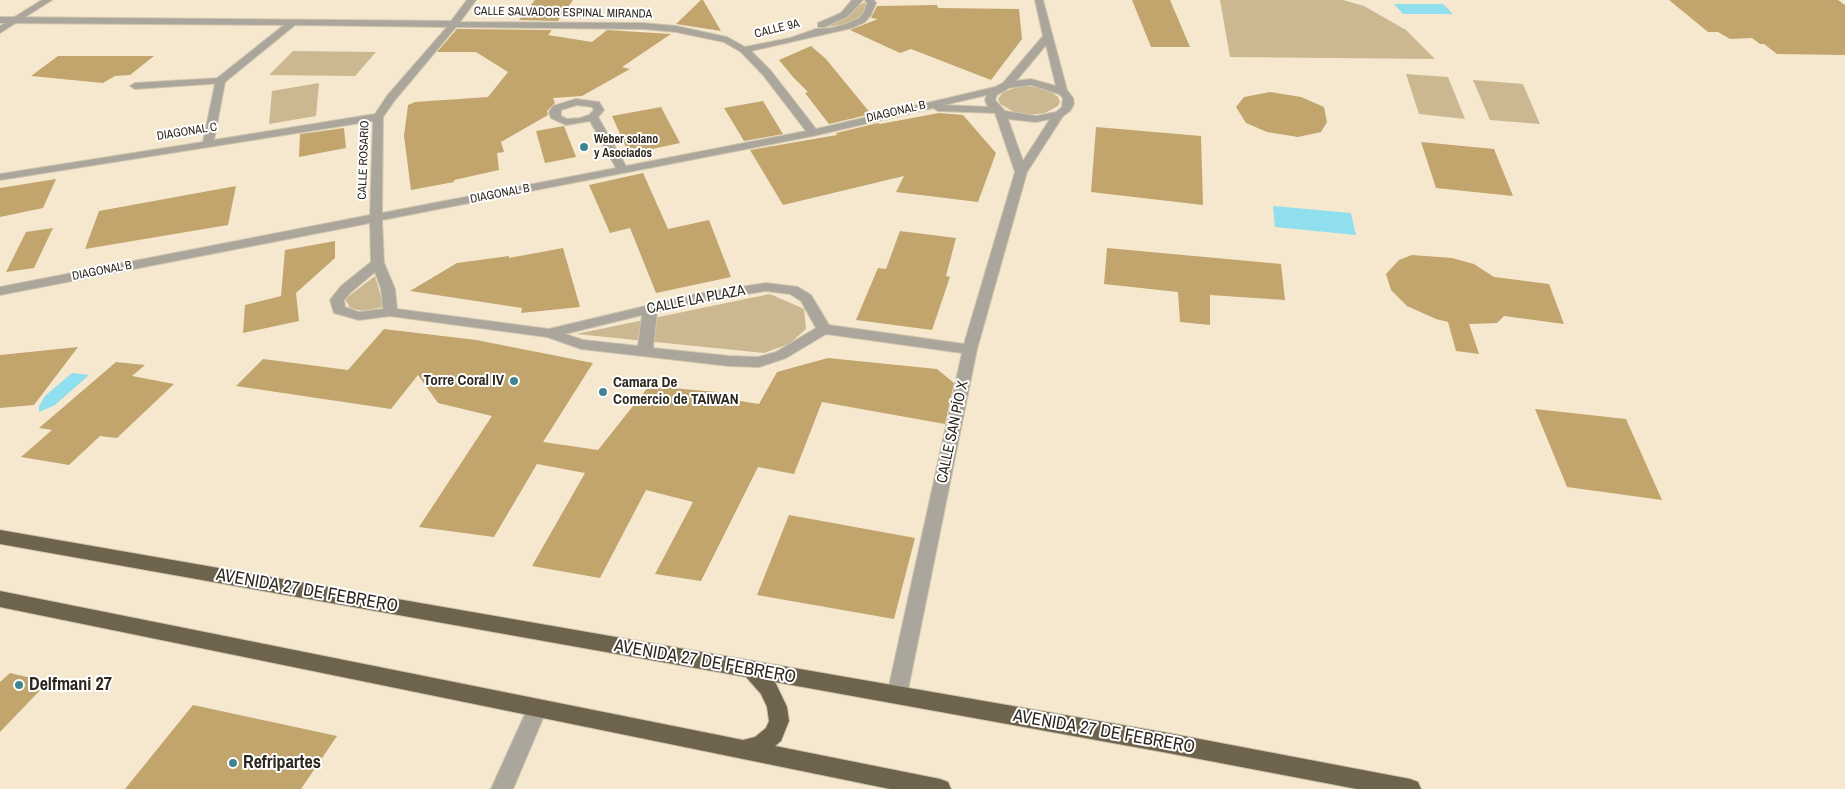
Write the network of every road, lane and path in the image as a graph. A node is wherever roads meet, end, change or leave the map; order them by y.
1 (48, 0) edge
2 (472, 0) edge
3 (860, 0) edge
4 (869, 0) edge
5 (1039, 0) edge
6 (0, 20) edge
7 (14, 21) junction
8 (294, 22) junction
9 (454, 24) junction
10 (0, 30) edge
11 (816, 32) junction
12 (1048, 36) junction
13 (744, 50) junction
14 (220, 82) junction
15 (135, 86) dead end
16 (1002, 87) junction
17 (1068, 98) junction
18 (904, 110) junction
19 (999, 111) junction
20 (1059, 114) junction
21 (378, 117) junction
22 (593, 117) dead end
23 (813, 133) junction
24 (208, 142) junction
25 (623, 170) junction
26 (1021, 172) junction
27 (0, 177) edge
28 (376, 218) junction
29 (378, 263) junction
30 (0, 290) edge
31 (650, 309) junction
32 (390, 312) junction
33 (824, 329) junction
34 (549, 333) junction
35 (970, 349) junction
36 (645, 351) junction
37 (0, 537) edge
38 (0, 599) edge
39 (752, 670) junction
40 (897, 695) junction
41 (537, 709) junction
42 (743, 750) junction
43 (932, 788) edge
44 (502, 789) edge
45 (1410, 789) edge

1 - 7 street
2 - 9 street, CALLE ROSARIO
3 - 11 street, CALLE 9A
4 - 11 street, CALLE 9A
5 - 12 street
6 - 7 street, CALLE SALVADOR ESPINAL MIRANDA
7 - 8 street, CALLE SALVADOR ESPINAL MIRANDA
7 - 10 street
8 - 9 street, CALLE SALVADOR ESPINAL MIRANDA
8 - 14 street
9 - 13 street, CALLE SALVADOR ESPINAL MIRANDA
9 - 21 street, CALLE ROSARIO
11 - 13 street, CALLE 9A
12 - 16 street
12 - 17 street
13 - 23 street, CALLE SALVADOR ESPINAL MIRANDA
14 - 15 street
14 - 24 street
16 - 17 street, DIAGONAL B
16 - 18 street, DIAGONAL B
16 - 19 street
17 - 20 street, CALLE SAN PÍO X
18 - 19 street
18 - 23 street, DIAGONAL B
19 - 20 street
19 - 26 street
20 - 26 street, CALLE SAN PÍO X
21 - 24 street, DIAGONAL C
21 - 28 street, CALLE ROSARIO
22 - 25 street
23 - 25 street, DIAGONAL B
24 - 27 street, DIAGONAL C
25 - 28 street, DIAGONAL B
26 - 35 street, CALLE SAN PÍO X
28 - 29 street, CALLE ROSARIO
28 - 30 street, DIAGONAL B
29 - 32 street
29 - 32 street, CALLE LA PLAZA
31 - 33 street, CALLE LA PLAZA
31 - 34 street, CALLE LA PLAZA
31 - 36 street
32 - 34 street, CALLE LA PLAZA
33 - 35 street
33 - 36 street, CALLE LA PLAZA
34 - 36 street, CALLE LA PLAZA
35 - 40 street, CALLE SAN PÍO X
37 - 39 highway, AVENIDA 27 DE FEBRERO
38 - 41 highway
39 - 40 highway, AVENIDA 27 DE FEBRERO
39 - 42 highway
40 - 45 highway, AVENIDA 27 DE FEBRERO
41 - 42 highway
41 - 44 street
42 - 43 highway

